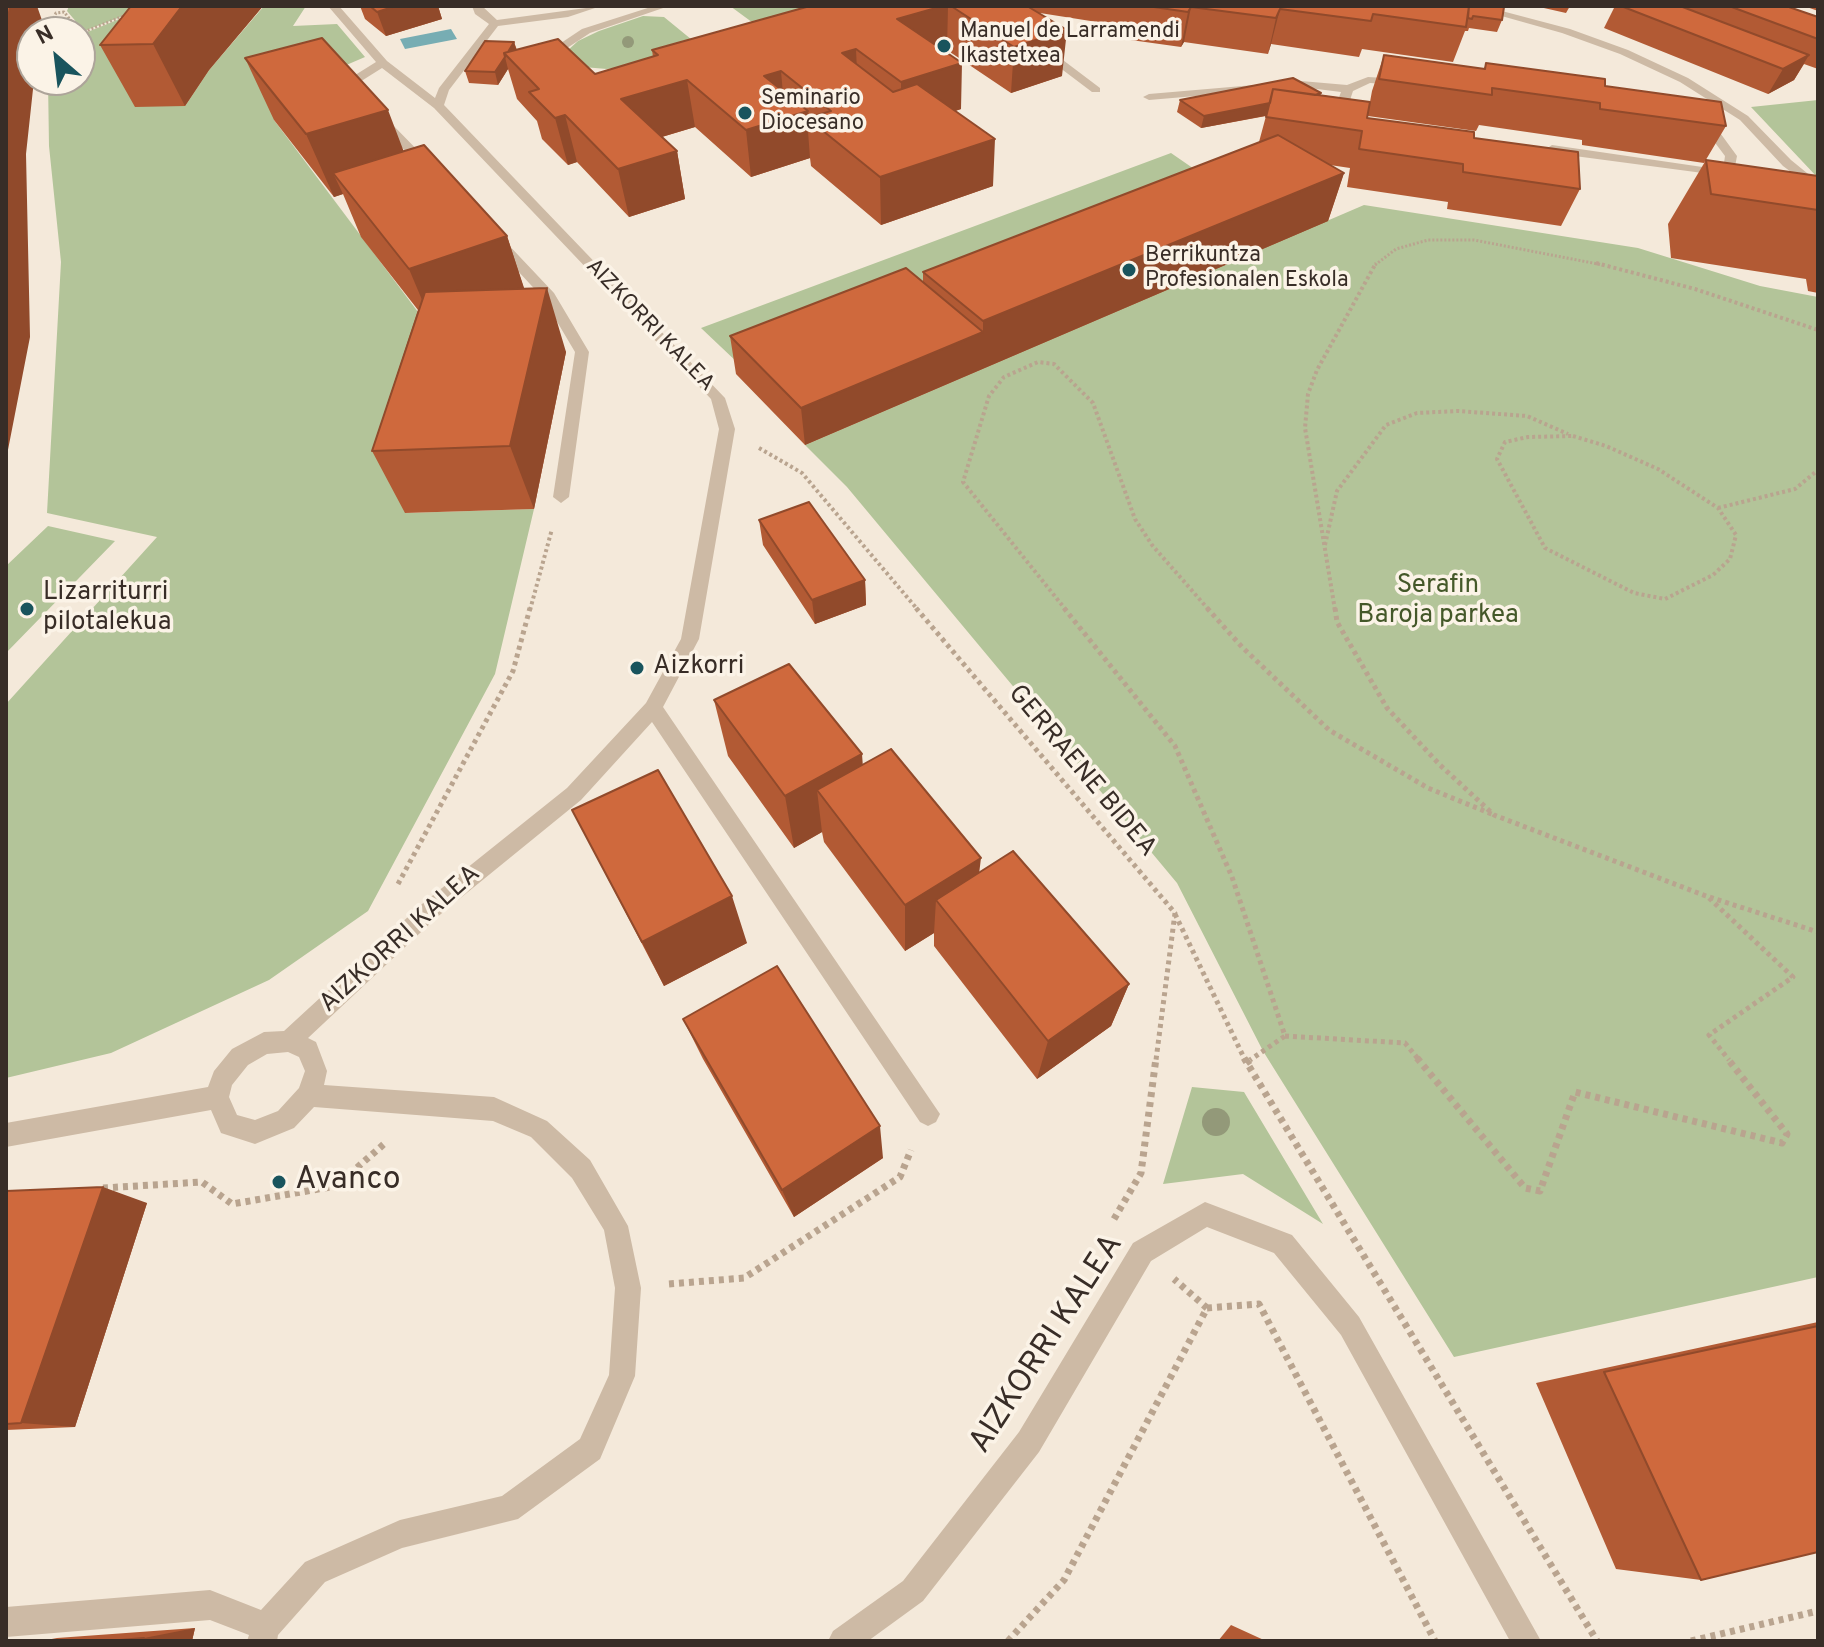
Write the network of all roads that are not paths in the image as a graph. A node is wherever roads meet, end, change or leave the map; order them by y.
1 (333, 6) edge
2 (477, 6) edge
3 (596, 6) edge
4 (664, 6) edge
5 (1471, 6) edge
6 (495, 23) junction
7 (1034, 43) edge
8 (383, 63) junction
9 (570, 70) edge
10 (1411, 82) edge
11 (1348, 89) junction
12 (1096, 90) dead end
13 (1149, 97) dead end
14 (438, 106) junction
15 (1687, 119) edge
16 (1368, 121) edge
17 (1545, 148) edge
18 (1784, 181) edge
19 (443, 184) edge
20 (1815, 186) edge
21 (486, 229) edge
22 (561, 497) road end
23 (653, 708) junction
24 (289, 1041) junction
25 (309, 1095) junction
26 (217, 1097) junction
27 (928, 1114) road end
28 (6, 1135) edge
29 (6, 1622) edge
30 (264, 1634) edge
31 (843, 1641) edge
32 (1526, 1641) edge

1 - 8 street, AIZKORRI KALEA
2 - 6 street
3 - 6 street
4 - 9 street
5 - 20 street
6 - 14 street
7 - 12 street
8 - 14 street, AIZKORRI KALEA
8 - 19 street
10 - 11 street
11 - 13 street
11 - 16 street
14 - 23 street, AIZKORRI KALEA
15 - 17 street
18 - 20 street
21 - 22 street, AIZKORRI KALEA
23 - 24 street, AIZKORRI KALEA
23 - 27 street
24 - 25 street
24 - 26 street, AIZKORRI KALEA
25 - 26 street
25 - 30 street
26 - 28 street
29 - 30 street
31 - 32 street, AIZKORRI KALEA

